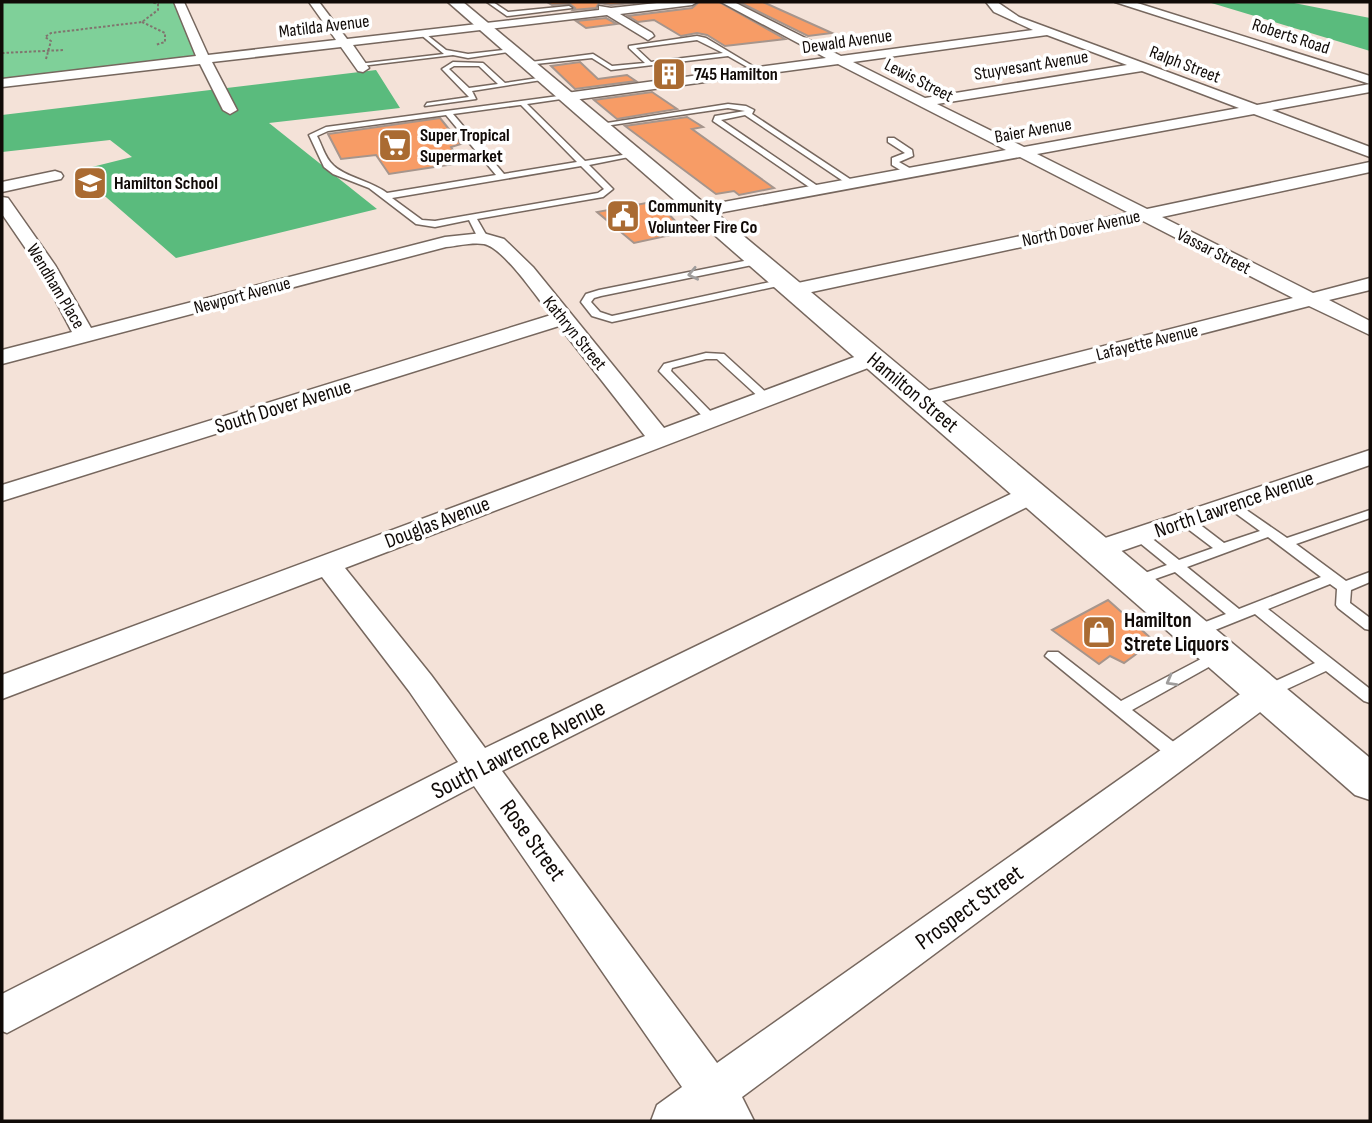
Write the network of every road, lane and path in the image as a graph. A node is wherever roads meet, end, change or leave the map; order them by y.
1 (151, 2) edge
2 (179, 2) edge
3 (314, 2) edge
4 (455, 2) edge
5 (562, 2) edge
6 (593, 2) edge
7 (692, 2) edge
8 (726, 2) edge
9 (991, 2) edge
10 (1120, 2) edge
11 (158, 4) junction
12 (145, 5) dead end
13 (573, 11) junction
14 (608, 11) junction
15 (486, 14) edge
16 (142, 22) junction
17 (1049, 31) junction
18 (422, 33) junction
19 (648, 36) dead end
20 (344, 41) junction
21 (152, 46) dead end
22 (64, 50) dead end
23 (49, 51) junction
24 (2, 53) edge
25 (456, 54) junction
26 (730, 54) junction
27 (203, 58) junction
28 (36, 60) dead end
29 (840, 60) junction
30 (650, 64) junction
31 (362, 66) joint
32 (1144, 67) junction
33 (758, 71) junction
34 (537, 72) junction
35 (1370, 80) edge
36 (2, 83) edge
37 (503, 85) junction
38 (1370, 88) edge
39 (467, 90) junction
40 (499, 95) dead end
41 (474, 98) junction
42 (923, 102) junction
43 (427, 104) dead end
44 (523, 104) junction
45 (1255, 109) junction
46 (230, 110) dead end
47 (448, 113) junction
48 (748, 114) junction
49 (598, 125) junction
50 (891, 140) dead end
51 (788, 141) junction
52 (777, 142) dead end
53 (765, 144) dead end
54 (754, 146) junction
55 (1021, 152) junction
56 (1370, 152) edge
57 (635, 155) junction
58 (583, 164) junction
59 (1370, 167) edge
60 (910, 172) junction
61 (55, 176) dead end
62 (502, 177) junction
63 (852, 183) junction
64 (2, 187) edge
65 (818, 189) junction
66 (387, 196) junction
67 (2, 202) edge
68 (702, 211) junction
69 (1143, 214) junction
70 (472, 218) junction
71 (483, 238) junction
72 (759, 261) junction
73 (1370, 284) edge
74 (788, 286) junction
75 (1312, 300) junction
76 (563, 318) junction
77 (1370, 329) edge
78 (85, 336) junction
79 (2, 357) edge
80 (873, 358) junction
81 (766, 398) junction
82 (923, 399) junction
83 (711, 418) junction
84 (659, 438) junction
85 (1370, 457) edge
86 (2, 493) edge
87 (1032, 494) junction
88 (1233, 504) junction
89 (1370, 514) edge
90 (1185, 520) junction
91 (1270, 532) junction
92 (1140, 536) junction
93 (1286, 543) junction
94 (1222, 549) junction
95 (1097, 550) junction
96 (327, 564) junction
97 (1177, 566) junction
98 (1370, 577) edge
99 (1134, 581) junction
100 (1338, 582) junction
101 (1257, 608) junction
102 (1238, 616) junction
103 (1370, 625) edge
104 (1194, 633) junction
105 (1220, 654) junction
106 (1053, 656) dead end
107 (1327, 664) junction
108 (2, 687) edge
109 (1264, 693) junction
110 (1370, 697) edge
111 (1122, 708) junction
112 (1178, 755) junction
113 (481, 766) junction
114 (1370, 783) edge
115 (7, 1013) dead end
116 (723, 1106) edge
117 (673, 1121) edge

1 - 11 path
2 - 27 street
3 - 20 street
4 - 15 street, Hamilton Street
5 - 13 lane
6 - 14 street
7 - 14 street, Matilda Avenue
8 - 29 street, Lewis Street
9 - 17 street, Ralph Street
10 - 35 street, Roberts Road
11 - 12 path
11 - 16 path
13 - 14 street, Matilda Avenue
13 - 15 street, Matilda Avenue
13 - 15 lane
14 - 19 street
15 - 18 street, Matilda Avenue
15 - 34 street, Hamilton Street
16 - 21 path
16 - 23 path
17 - 29 street, Dewald Avenue
17 - 32 street, Ralph Street
18 - 20 street, Matilda Avenue
18 - 25 lane
20 - 27 street, Matilda Avenue
20 - 31 street
22 - 23 path
23 - 24 path
23 - 28 path
25 - 31 lane
25 - 34 lane
26 - 30 lane
26 - 30 lane
26 - 33 lane
27 - 36 street, Matilda Avenue
27 - 46 street
29 - 33 street, Dewald Avenue
29 - 42 street, Lewis Street
30 - 34 lane
32 - 42 street, Stuyvesant Avenue
32 - 45 street, Ralph Street
33 - 34 street, Dewald Avenue
34 - 37 lane
34 - 44 lane
34 - 49 street, Hamilton Street
37 - 39 lane
37 - 39 lane
38 - 45 street, Baier Avenue
39 - 41 lane
40 - 41 lane
41 - 43 lane
42 - 55 street, Lewis Street
44 - 47 lane
44 - 58 lane
45 - 55 street, Baier Avenue
45 - 56 street, Ralph Street
47 - 62 lane
47 - 66 lane
48 - 49 lane
48 - 51 lane
48 - 54 lane
49 - 57 street, Hamilton Street
50 - 60 lane
51 - 52 lane
51 - 63 lane
53 - 54 lane
54 - 65 lane
55 - 60 street, Baier Avenue
55 - 69 street, Vassar Street
57 - 58 lane
57 - 68 street, Hamilton Street
58 - 62 lane
58 - 70 lane
59 - 69 street, North Dover Avenue
60 - 63 street, Baier Avenue
61 - 64 street
62 - 66 lane
63 - 65 street, Baier Avenue
65 - 68 street, Baier Avenue
66 - 70 lane
67 - 78 street, Wendham Place
68 - 72 street, Hamilton Street
69 - 74 street, North Dover Avenue
69 - 75 street, Vassar Street
70 - 71 lane
71 - 76 street, Kathryn Street
71 - 78 street, Newport Avenue
72 - 74 street, Hamilton Street
72 -> 74 lane
73 - 75 street, Lafayette Avenue
74 - 80 street, Hamilton Street
75 - 77 street, Vassar Street
75 - 82 street, Lafayette Avenue
76 - 84 street, Kathryn Street
76 - 86 street, South Dover Avenue
78 - 79 street, Newport Avenue
80 - 81 street, Douglas Avenue
80 - 82 street, Hamilton Street
81 - 83 street, Douglas Avenue
81 - 83 lane
82 - 87 street, Hamilton Street
83 - 84 street, Douglas Avenue
84 - 96 street, Douglas Avenue
85 - 88 street, North Lawrence Avenue
87 - 95 street, Hamilton Street
87 - 113 street, South Lawrence Avenue
88 - 90 street, North Lawrence Avenue
88 - 91 lane
89 - 93 lane
90 - 92 street, North Lawrence Avenue
90 - 94 lane
91 - 93 lane
91 - 94 lane
92 - 95 street, North Lawrence Avenue
92 - 97 lane
93 - 100 lane
94 - 97 lane
95 - 99 street, Hamilton Street
96 - 108 street, Douglas Avenue
96 - 113 street, Rose Street
97 - 99 lane
97 - 102 lane
98 - 100 lane
99 - 104 street, Hamilton Street
100 - 101 lane
100 - 103 lane
101 - 102 lane
101 - 107 lane
102 - 104 lane
104 - 105 street, Hamilton Street
105 - 109 street, Hamilton Street
105 -> 111 lane
106 - 111 lane
107 - 109 lane
107 - 110 lane
109 - 112 street, Prospect Street
109 - 114 street, Hamilton Street
111 - 112 lane
112 - 116 street, Prospect Street
113 - 115 street, South Lawrence Avenue
113 - 116 street, Rose Street
116 - 117 street, Prospect Street

